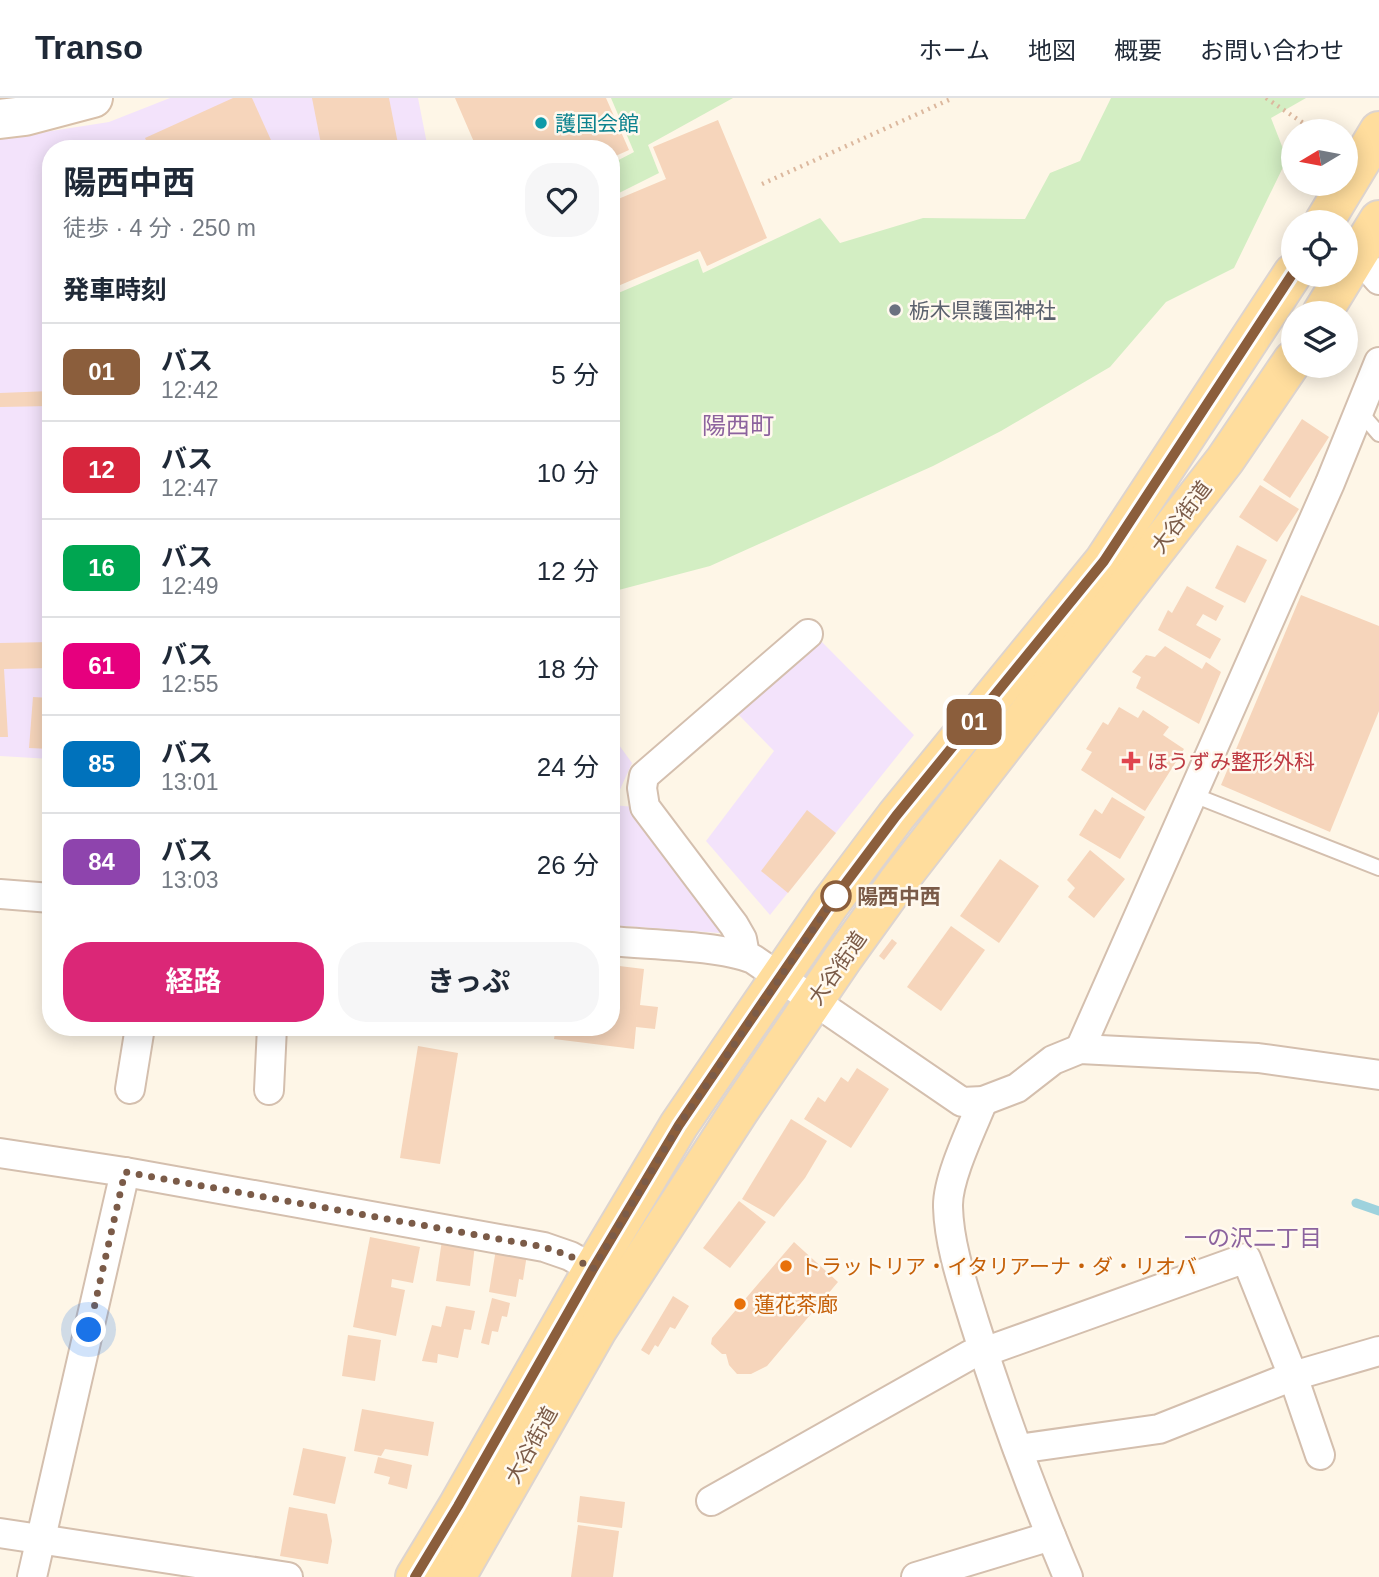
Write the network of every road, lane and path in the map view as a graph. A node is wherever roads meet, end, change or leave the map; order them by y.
1 (953, 98) edge
2 (1266, 98) edge
3 (88, 99) edge
4 (0, 119) edge
5 (1297, 119) edge
6 (1379, 131) edge
7 (762, 184) dead end
8 (1331, 210) edge
9 (1379, 220) edge
10 (1360, 263) edge
11 (1284, 287) edge
12 (1331, 301) edge
13 (1379, 362) edge
14 (1281, 377) edge
15 (1360, 412) junction
16 (1379, 434) edge
17 (808, 634) dead end
18 (1191, 794) junction
19 (1379, 868) edge
20 (0, 894) edge
21 (42, 897) edge
22 (620, 943) edge
23 (745, 956) junction
24 (780, 976) junction
25 (815, 1000) junction
26 (139, 1036) edge
27 (272, 1036) edge
28 (1080, 1049) junction
29 (1379, 1075) edge
30 (130, 1089) dead end
31 (269, 1090) dead end
32 (983, 1101) junction
33 (0, 1153) edge
34 (125, 1172) junction
35 (593, 1269) junction
36 (1379, 1351) edge
37 (984, 1352) junction
38 (1293, 1376) junction
39 (1018, 1449) junction
40 (1320, 1455) dead end
41 (710, 1501) dead end
42 (0, 1533) edge
43 (1051, 1536) junction
44 (41, 1540) junction
45 (32, 1577) edge
46 (288, 1577) edge
47 (415, 1577) edge
48 (456, 1577) edge
49 (916, 1577) edge
50 (1068, 1577) edge

1 - 7 path
2 - 5 path
3 - 4 street
6 - 8 main road
9 - 10 main road
10 - 12 main road
11 - 24 main road, 大谷街道
13 - 15 street
14 - 25 main road, 大谷街道
15 - 16 lane
15 - 18 street
17 - 23 street
18 - 19 lane
18 - 28 street
20 - 21 street
22 - 23 street
23 - 24 street
24 - 25 street
24 - 35 main road, 大谷街道
25 - 32 street
25 - 48 main road, 大谷街道
26 - 30 street
27 - 31 street
28 - 29 street
28 - 32 street
32 - 37 street
33 - 34 street
34 - 35 street
34 - 44 street
35 - 47 main road, 大谷街道
36 - 38 street
37 - 38 street
37 - 39 street
37 - 41 street
38 - 39 street
38 - 40 street
39 - 43 street
42 - 44 street
43 - 49 street
43 - 50 street
44 - 45 street
44 - 46 street

